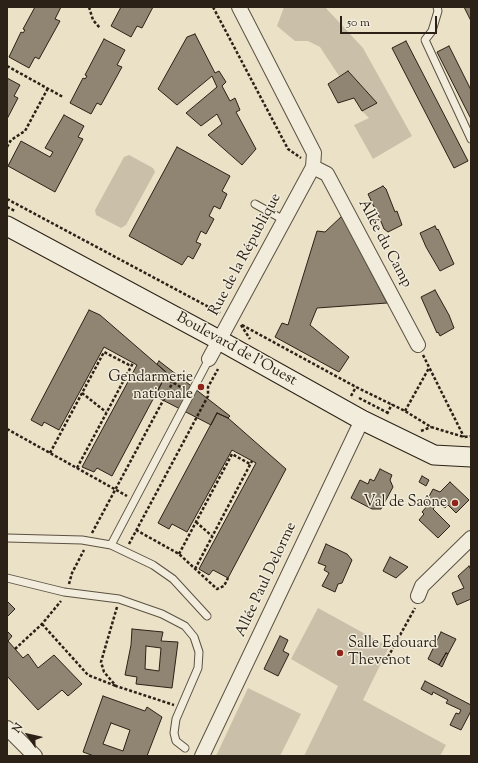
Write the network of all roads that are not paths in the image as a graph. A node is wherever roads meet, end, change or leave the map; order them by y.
1 (239, 7) edge
2 (437, 7) edge
3 (471, 139) edge
4 (313, 167) junction
5 (255, 204) dead end
6 (284, 220) junction
7 (7, 226) edge
8 (219, 340) junction
9 (418, 345) road end
10 (215, 361) joint
11 (362, 420) junction
12 (471, 457) edge
13 (7, 538) edge
14 (471, 538) edge
15 (111, 544) junction
16 (7, 578) edge
17 (418, 596) road end
18 (208, 616) dead end
19 (7, 728) edge
20 (185, 748) dead end
21 (35, 756) edge
22 (202, 756) edge

1 - 4 street
2 - 3 lane
4 - 6 street, Rue de la République
4 - 9 street, Allée du Camp
5 - 6 lane
6 - 8 street, Rue de la République
7 - 8 street, Boulevard de l'Ouest
8 - 10 street, Rue de la République
8 - 11 street, Boulevard de l'Ouest
10 - 15 lane
11 - 12 street, Boulevard de l'Ouest
11 - 22 street, Allée Paul Delorme
13 - 15 lane
14 - 17 street
15 - 18 lane
16 - 20 lane
19 - 21 street

